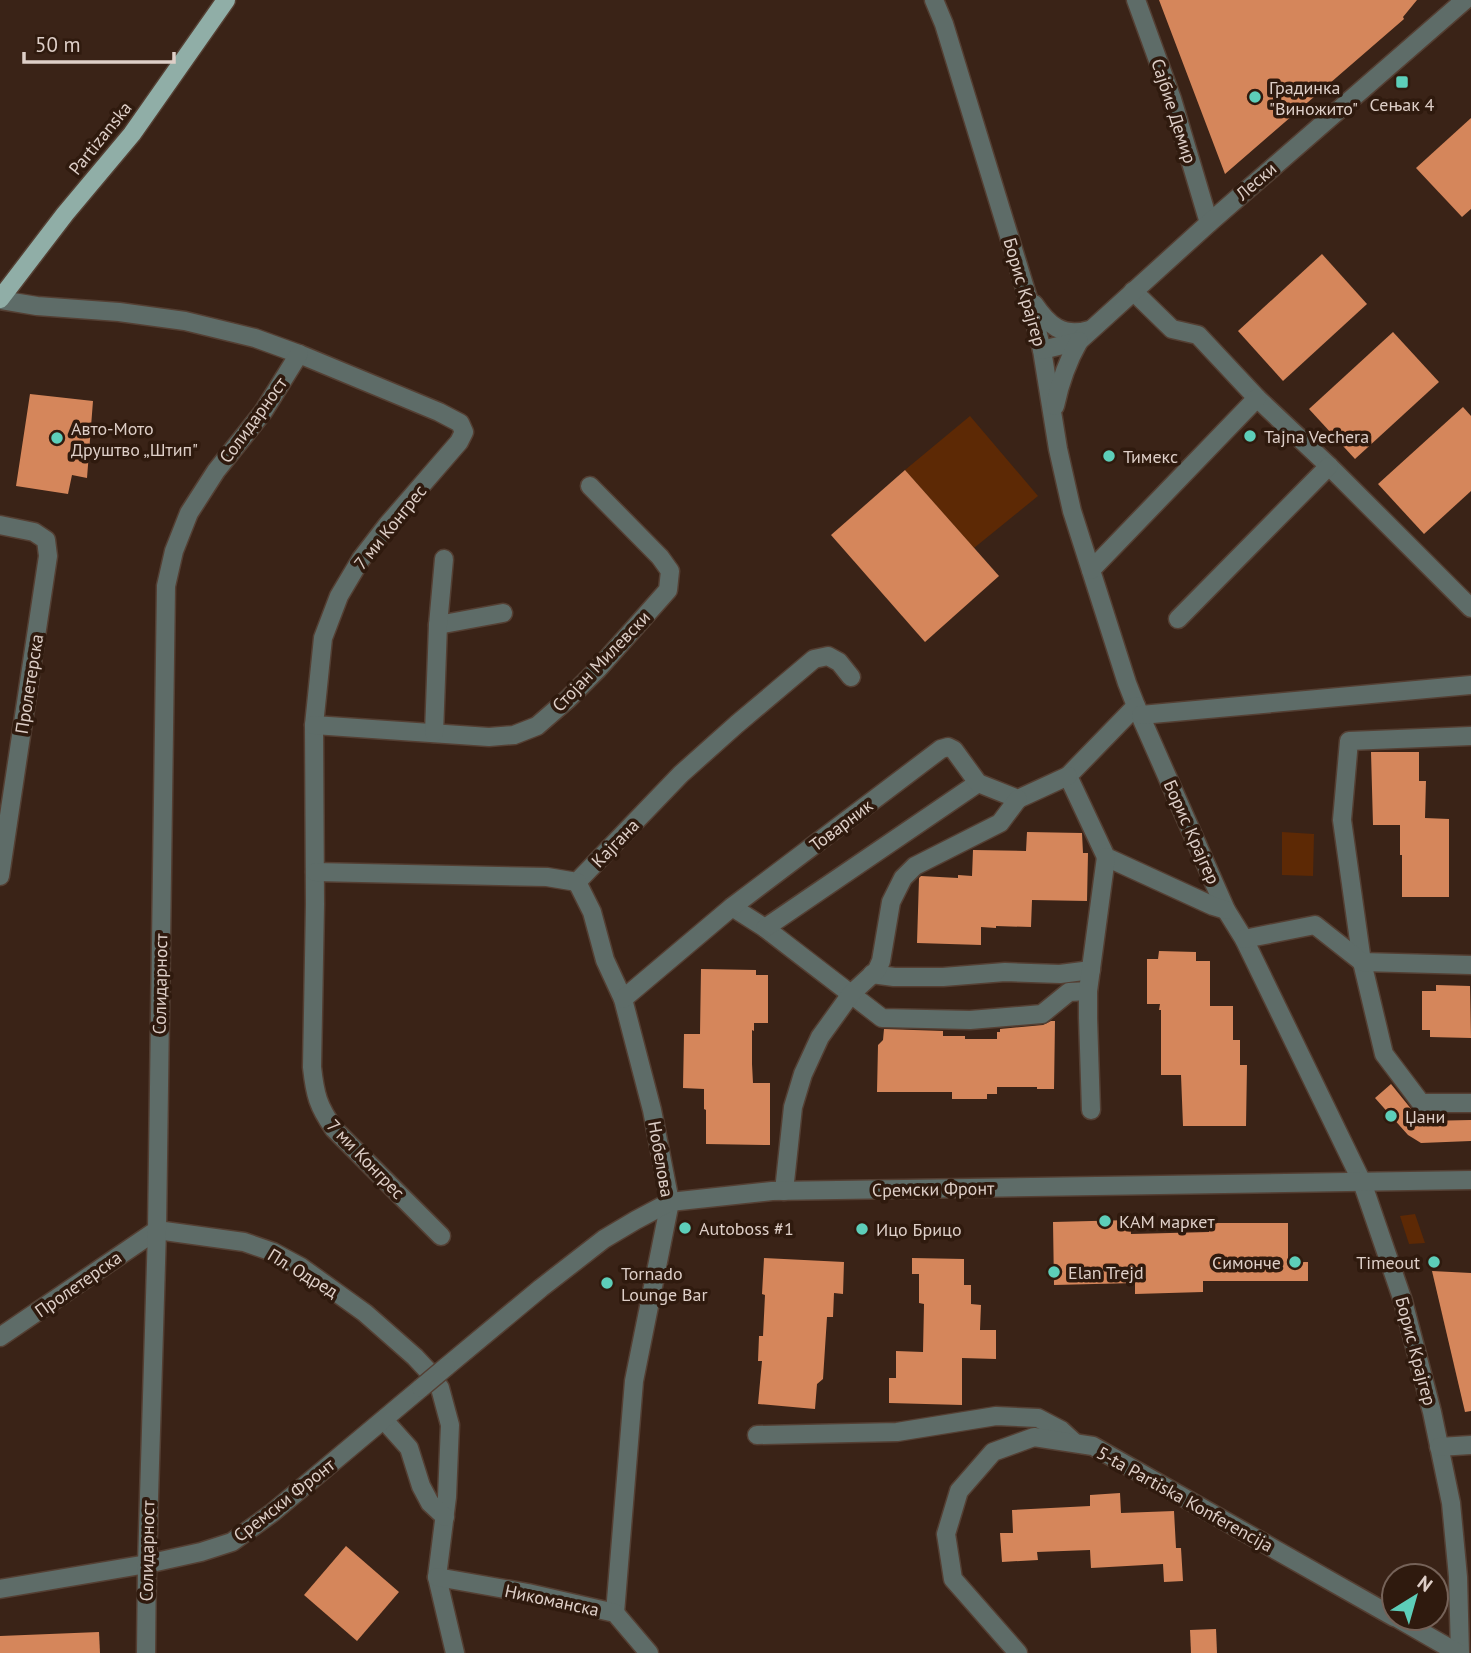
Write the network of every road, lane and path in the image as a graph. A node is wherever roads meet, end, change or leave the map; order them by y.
1 (226, 0) edge
2 (934, 0) edge
3 (1136, 0) edge
4 (1465, 0) edge
5 (1209, 223) junction
6 (1025, 289) junction
7 (1133, 291) junction
8 (0, 299) edge
9 (1085, 335) junction
10 (1041, 348) junction
11 (299, 354) junction
12 (1258, 398) junction
13 (1053, 415) junction
14 (1329, 466) junction
15 (590, 486) dead end
16 (0, 525) edge
17 (444, 559) dead end
18 (1091, 570) junction
19 (1471, 608) edge
20 (503, 613) dead end
21 (1178, 619) dead end
22 (438, 625) junction
23 (851, 677) dead end
24 (1471, 685) edge
25 (1138, 710) junction
26 (314, 725) junction
27 (434, 733) junction
28 (1471, 736) edge
29 (1068, 776) junction
30 (978, 783) junction
31 (1051, 784) junction
32 (1018, 799) junction
33 (1079, 800) junction
34 (1106, 857) junction
35 (315, 872) junction
36 (0, 876) edge
37 (577, 882) junction
38 (732, 907) junction
39 (1226, 909) junction
40 (765, 928) junction
41 (1244, 939) junction
42 (1362, 962) junction
43 (1471, 965) edge
44 (1091, 970) junction
45 (872, 974) junction
46 (1088, 991) junction
47 (851, 994) junction
48 (623, 999) junction
49 (1471, 1103) edge
50 (1091, 1110) dead end
51 (1471, 1180) edge
52 (1362, 1182) junction
53 (784, 1191) junction
54 (670, 1202) junction
55 (157, 1230) junction
56 (441, 1236) dead end
57 (0, 1337) edge
58 (384, 1420) junction
59 (757, 1435) dead end
60 (1075, 1443) junction
61 (1471, 1445) edge
62 (1439, 1447) junction
63 (445, 1517) junction
64 (147, 1564) junction
65 (437, 1577) junction
66 (0, 1589) edge
67 (1380, 1609) edge
68 (615, 1613) junction
69 (1422, 1632) edge
70 (146, 1653) edge
71 (455, 1653) edge
72 (649, 1653) edge
73 (1018, 1653) edge
74 (1459, 1653) edge

1 - 8 main road, Partizanska
2 - 6 street, Борис Крајгер
3 - 5 street, Сајбие Демир
4 - 5 street, Лески
5 - 7 street, Лески
6 - 9 street
6 - 10 street, Борис Крајгер
7 - 9 street, Лески
7 - 12 street
8 - 11 street, 7 ми Конгрес
9 - 10 street, Лески
9 - 13 street
10 - 13 street, Борис Крајгер
11 - 26 street, 7 ми Конгрес
11 - 55 street, Солидарност
12 - 14 street
12 - 18 street
13 - 18 street, Борис Крајгер
14 - 19 street
14 - 21 street
15 - 27 street, Стојан Милевски
16 - 36 street, Пролетерска
17 - 22 street
18 - 25 street, Борис Крајгер
20 - 22 street
22 - 27 street
23 - 37 street, Кајгана
24 - 25 street
25 - 29 street
25 - 39 street, Борис Крајгер
26 - 27 street, Стојан Милевски
26 - 35 street, 7 ми Конгрес
28 - 42 street
29 - 31 street
29 - 33 street
30 - 32 street
30 - 38 street, Товарник
30 - 40 street
31 - 32 street
31 - 33 street
32 - 45 street
33 - 34 street
34 - 39 street
34 - 44 street
35 - 37 street, Кајгана
35 - 56 street, 7 ми Конгрес
37 - 48 street, Нобелова
38 - 40 street
38 - 48 street, Товарник
39 - 41 street, Борис Крајгер
40 - 47 street
41 - 42 street
41 - 52 street, Борис Крајгер
42 - 43 street
42 - 49 street
44 - 45 street
44 - 46 street
45 - 47 street
46 - 47 street
46 - 50 street
47 - 53 street
48 - 54 street, Нобелова
51 - 52 street, Сремски Фронт
52 - 53 street, Сремски Фронт
52 - 62 street, Борис Крајгер
53 - 54 street, Сремски Фронт
54 - 58 street, Сремски Фронт, bridge
54 - 68 street, Нобелова
55 - 57 street, Пролетерска
55 - 63 street, Пл. Одред
55 - 64 street, Солидарност
58 - 63 street
58 - 64 street, Сремски Фронт
59 - 60 street
60 - 67 street, 5-ta Partiska Konferencija
60 - 73 street, 5-ta Partiska Konferencija
61 - 62 street
62 - 74 street, Борис Крајгер
63 - 65 street, Пл. Одред
64 - 66 street, Сремски Фронт
64 - 70 street, Солидарност
65 - 68 street, Никоманска
65 - 71 street
68 - 72 street, Никоманска
69 - 74 street, 5-ta Partiska Konferencija

